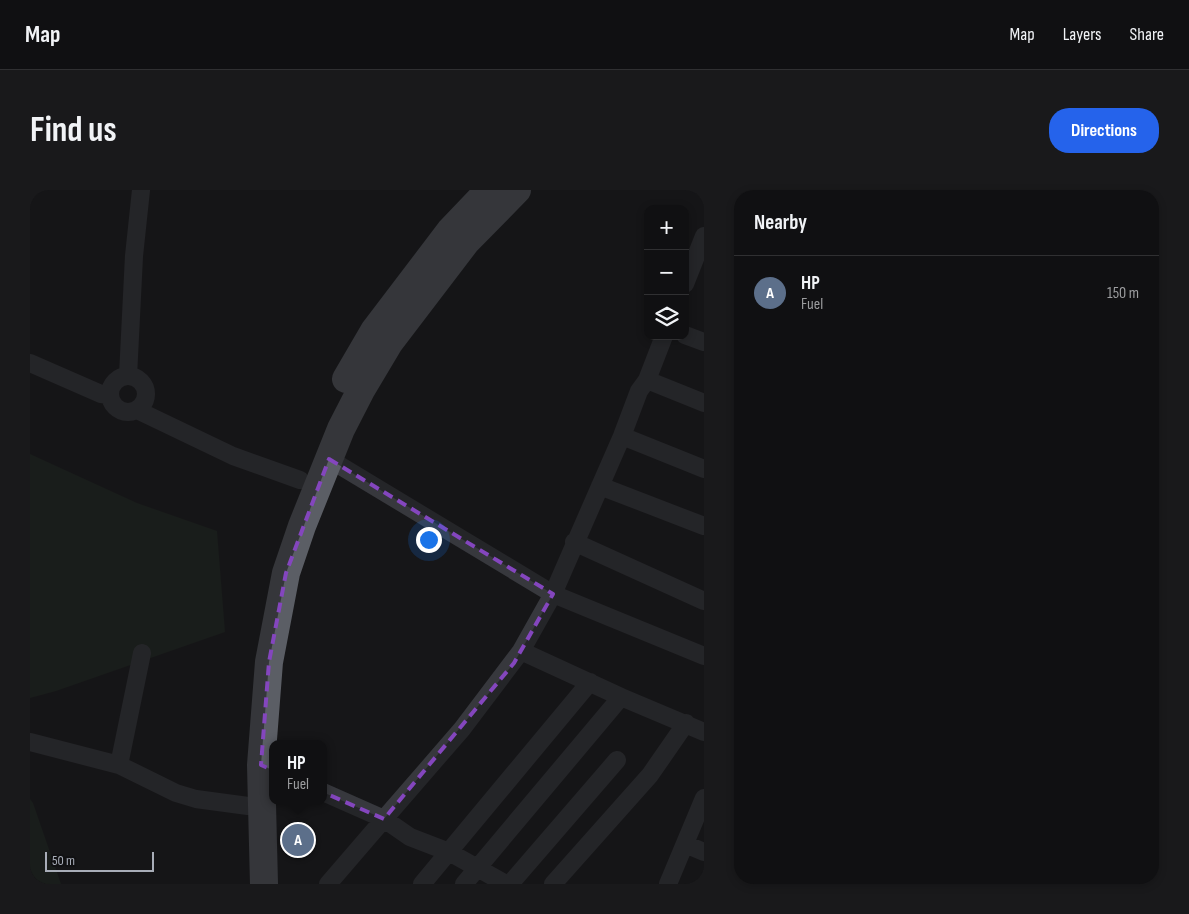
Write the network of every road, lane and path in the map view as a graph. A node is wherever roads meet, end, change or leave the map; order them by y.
1 (141, 190) edge
2 (489, 190) edge
3 (517, 190) edge
4 (704, 236) edge
5 (693, 276) edge
6 (689, 336) edge
7 (662, 340) edge
8 (704, 342) edge
9 (30, 363) edge
10 (128, 376) junction
11 (647, 380) junction
12 (110, 395) junction
13 (704, 403) edge
14 (137, 410) junction
15 (622, 436) junction
16 (329, 459) junction
17 (704, 468) edge
18 (300, 480) junction
19 (600, 486) junction
20 (704, 526) edge
21 (574, 542) junction
22 (553, 594) junction
23 (704, 601) edge
24 (522, 651) junction
25 (142, 653) dead end
26 (704, 656) edge
27 (590, 682) junction
28 (259, 690) junction
29 (621, 697) junction
30 (686, 723) junction
31 (704, 732) edge
32 (30, 742) edge
33 (617, 760) dead end
34 (119, 765) junction
35 (267, 768) edge
36 (327, 794) edge
37 (704, 798) edge
38 (248, 806) junction
39 (384, 819) junction
40 (685, 844) junction
41 (449, 852) junction
42 (704, 852) edge
43 (477, 867) junction
44 (249, 884) edge
45 (264, 884) edge
46 (328, 884) edge
47 (422, 884) edge
48 (464, 884) edge
49 (506, 884) edge
50 (510, 884) edge
51 (553, 884) edge
52 (668, 884) edge

1 - 10 street
2 - 18 highway
3 - 16 highway
4 - 5 street
6 - 8 street
7 - 11 street
9 - 12 street
10 - 12 street
10 - 14 street
11 - 13 street
11 - 15 street
12 - 14 street
14 - 18 street
15 - 17 street
15 - 19 street
16 - 22 street
16 - 28 highway
18 - 28 highway
19 - 20 street
19 - 21 street
21 - 22 street
21 - 23 street
22 - 24 street
22 - 26 street
24 - 27 street
24 - 39 street
25 - 34 street
27 - 29 street
27 - 41 street
28 - 35 highway
28 - 38 highway
29 - 30 street
29 - 43 street
30 - 31 street
30 - 51 street
32 - 34 street
33 - 50 street
34 - 38 street
35 - 45 highway
36 - 39 street
37 - 40 street
38 - 44 highway
39 - 41 street
39 - 46 street
40 - 42 street
40 - 52 street
41 - 43 street
41 - 47 street
43 - 48 street
43 - 49 street

